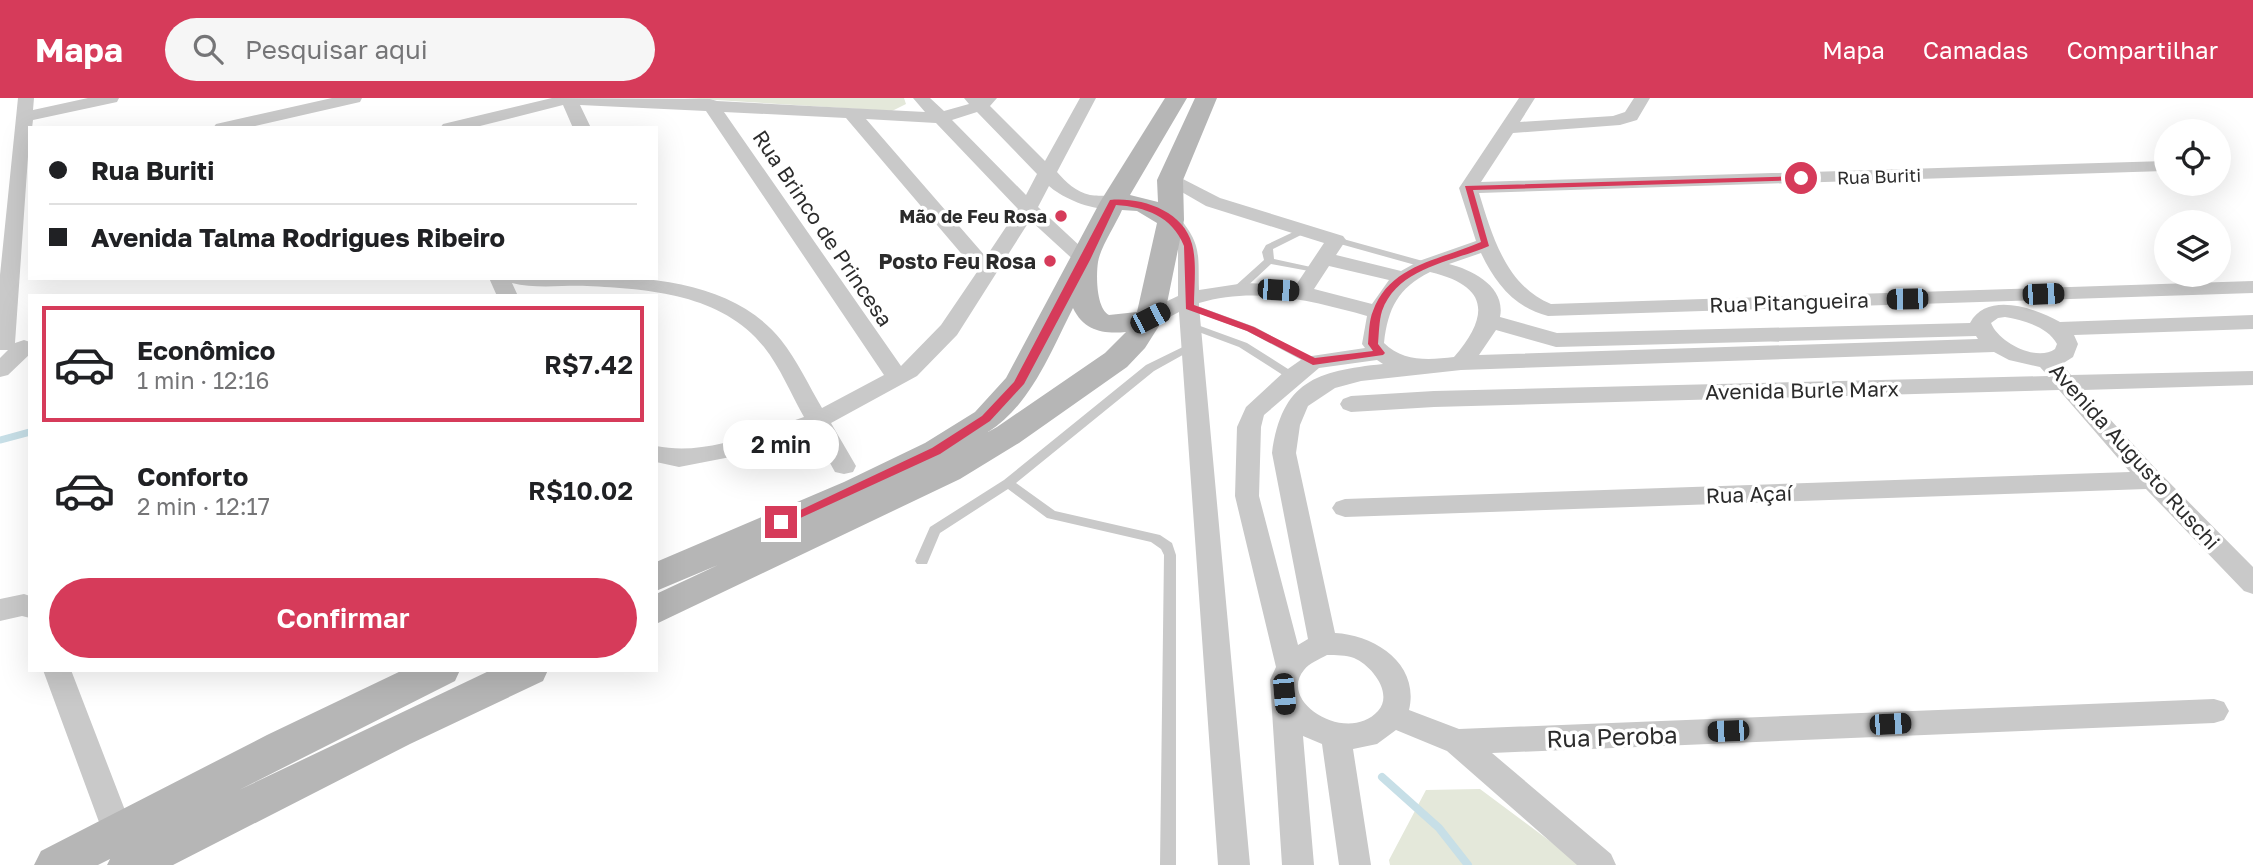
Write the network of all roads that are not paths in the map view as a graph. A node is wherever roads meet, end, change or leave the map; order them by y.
1 (26, 98) edge
2 (111, 98) edge
3 (354, 98) edge
4 (921, 98) edge
5 (1088, 98) edge
6 (1176, 98) edge
7 (1206, 98) edge
8 (1527, 98) edge
9 (1642, 98) edge
10 (569, 99) edge
11 (980, 101) edge
12 (710, 104) junction
13 (850, 112) junction
14 (23, 117) junction
15 (940, 118) junction
16 (231, 126) edge
17 (457, 126) edge
18 (581, 126) edge
19 (1507, 128) junction
20 (2154, 166) edge
21 (1046, 172) junction
22 (24, 173) edge
23 (1170, 180) junction
24 (1468, 188) junction
25 (1113, 202) junction
26 (1028, 208) junction
27 (1171, 220) junction
28 (1304, 230) junction
29 (22, 231) edge
30 (1336, 240) junction
31 (1486, 244) junction
32 (1085, 260) junction
33 (1269, 261) junction
34 (14, 262) edge
35 (1319, 265) junction
36 (1426, 265) junction
37 (1462, 266) junction
38 (987, 271) junction
39 (1401, 277) junction
40 (586, 280) edge
41 (655, 282) edge
42 (2253, 288) edge
43 (1238, 289) junction
44 (1302, 292) junction
45 (1997, 304) junction
46 (1377, 312) junction
47 (1150, 318) junction
48 (1191, 319) junction
49 (1490, 321) junction
50 (2253, 322) edge
51 (1980, 329) junction
52 (2060, 335) junction
53 (2253, 336) edge
54 (1996, 345) junction
55 (15, 346) edge
56 (1380, 353) junction
57 (2046, 359) junction
58 (1461, 363) junction
59 (1415, 368) junction
60 (1303, 369) junction
61 (0, 370) edge
62 (898, 378) junction
63 (2253, 379) edge
64 (2065, 384) junction
65 (1434, 399) junction
66 (1352, 404) dead end
67 (819, 420) junction
68 (658, 454) edge
69 (844, 466) dead end
70 (2153, 480) junction
71 (1009, 484) junction
72 (1345, 508) dead end
73 (922, 561) dead end
74 (658, 575) edge
75 (2253, 584) edge
76 (28, 607) edge
77 (658, 609) edge
78 (0, 610) edge
79 (1323, 644) junction
80 (58, 672) edge
81 (437, 672) edge
82 (524, 672) edge
83 (1287, 679) junction
84 (2214, 711) dead end
85 (1392, 716) junction
86 (1336, 737) junction
87 (1458, 742) junction
88 (123, 848) edge
89 (56, 865) edge
90 (1168, 865) edge
91 (1234, 865) edge
92 (1298, 865) edge
93 (1355, 865) edge
94 (1600, 865) edge

1 - 14 street
2 - 14 street
3 - 16 street
4 - 15 street
5 - 21 street
6 - 25 main road
7 - 23 main road
8 - 19 street
9 - 19 street
10 - 12 street
10 - 17 street
10 - 18 street
11 - 15 street
11 - 21 street
12 - 13 street
12 - 62 street, Rua Brinco de Princesa
13 - 15 street
13 - 38 street
14 - 22 street
15 - 26 street
19 - 24 street
20 - 24 street, Rua Buriti
21 - 25 street
21 - 26 street
22 - 29 street
23 - 27 main road
23 - 28 street
24 - 31 street
25 - 27 main road
25 - 32 main road
26 - 32 street
26 - 38 street
27 - 47 main road
27 - 48 street
28 - 30 street
28 - 33 lane
29 - 34 street
30 - 35 street
30 - 36 lane
31 - 37 street
31 - 45 street, Rua Pitangueira
32 - 47 main road
32 - 74 main road
33 - 35 lane
33 - 43 lane
34 - 55 street
35 - 39 street
35 - 44 street
36 - 37 street
36 - 39 street
37 - 49 street
38 - 62 street
39 - 46 street
40 - 41 street
41 - 67 street
42 - 45 street, Rua Pitangueira
43 - 44 street
43 - 48 street
44 - 46 street
45 - 51 street
45 - 52 street
46 - 56 street
47 - 48 street
47 - 77 main road
48 - 60 lane
48 - 60 lane
48 - 71 lane
48 - 91 street
49 - 51 street
49 - 58 street
50 - 52 street
51 - 54 street
52 - 53 street
52 - 57 street
54 - 57 street
54 - 58 street, Avenida Burle Marx
55 - 61 street
56 - 59 street, Avenida Burle Marx
56 - 60 street
57 - 64 street, Avenida Augusto Ruschi
58 - 59 street, Avenida Burle Marx
59 - 65 street
59 - 79 street
60 - 83 street
62 - 67 street
63 - 64 street, Avenida Burle Marx
64 - 65 street, Avenida Burle Marx
64 - 70 street, Avenida Augusto Ruschi
65 - 66 street, Avenida Burle Marx
67 - 68 street
67 - 69 street
70 - 72 street, Rua Açaí
70 - 75 street, Avenida Augusto Ruschi
71 - 73 lane
71 - 90 lane
76 - 78 street
79 - 83 street
79 - 85 street
80 - 88 street
81 - 88 main road
82 - 88 main road
83 - 86 street
83 - 92 street
84 - 87 street, Rua Peroba
85 - 86 street
85 - 87 street, Rua Peroba
86 - 93 street
87 - 94 street
88 - 89 main road

